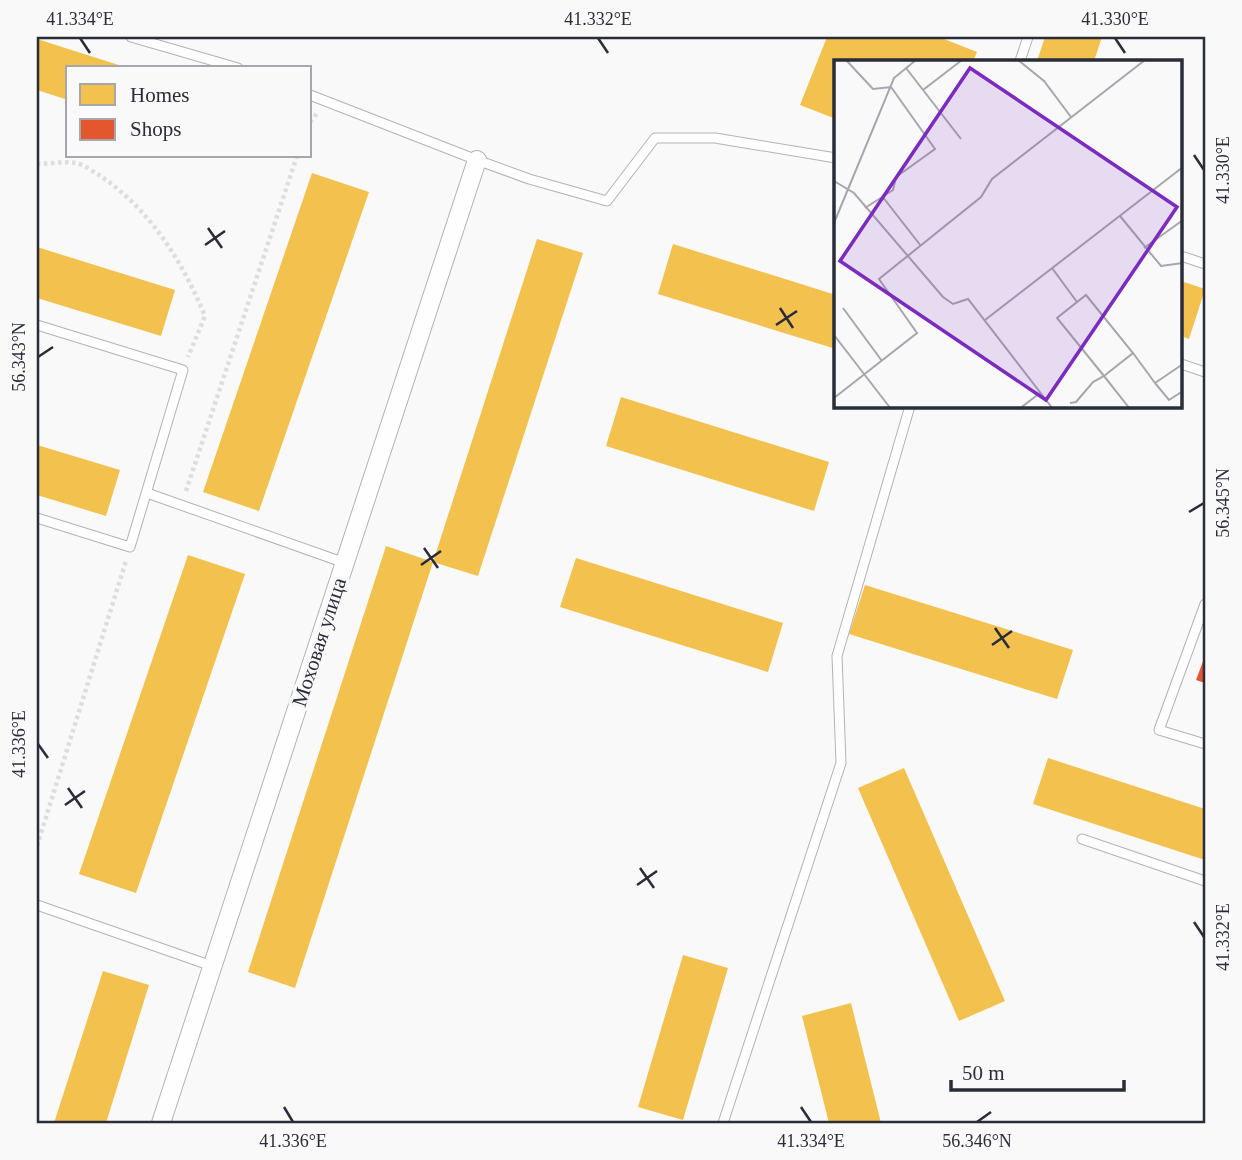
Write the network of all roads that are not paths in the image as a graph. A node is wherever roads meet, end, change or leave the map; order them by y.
1 (131, 37) edge
2 (1028, 37) edge
3 (1020, 60) edge
4 (230, 66) edge
5 (312, 96) edge
6 (834, 158) edge
7 (477, 160) junction
8 (1182, 256) edge
9 (1205, 264) edge
10 (37, 325) edge
11 (1182, 364) edge
12 (1205, 372) edge
13 (910, 408) edge
14 (147, 493) junction
15 (37, 517) edge
16 (345, 563) junction
17 (1205, 604) edge
18 (1205, 744) edge
19 (1082, 839) dead end
20 (1205, 881) edge
21 (37, 905) edge
22 (212, 966) junction
23 (161, 1123) edge
24 (723, 1123) edge

1 - 4 lane
2 - 3 lane
5 - 7 lane
6 - 7 lane
7 - 16 street, Моховая улица
8 - 9 lane
10 - 14 lane
11 - 12 lane
13 - 24 lane
14 - 15 lane
14 - 16 lane
16 - 22 street, Моховая улица
17 - 18 lane
19 - 20 lane
21 - 22 lane
22 - 23 street, Моховая улица

